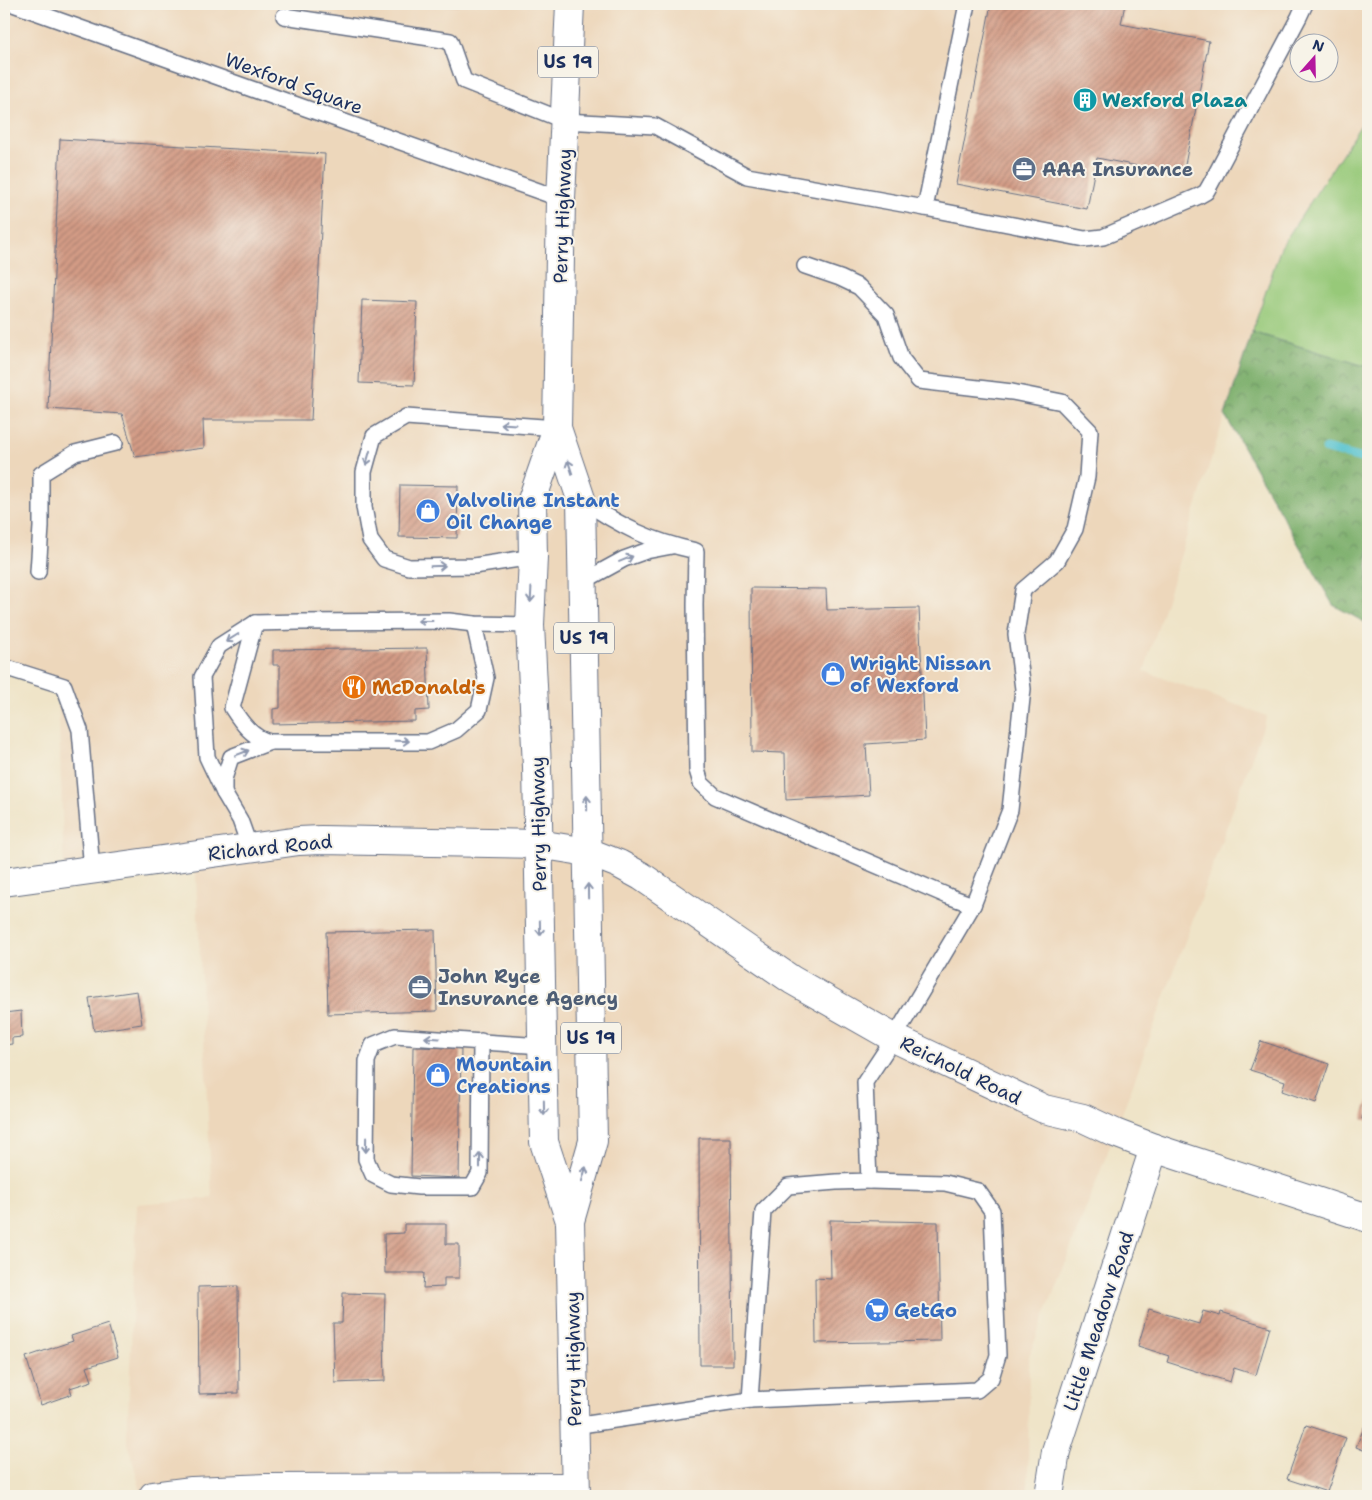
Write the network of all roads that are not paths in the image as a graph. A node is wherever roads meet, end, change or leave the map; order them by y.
1 (13, 4) edge
2 (570, 4) edge
3 (966, 4) edge
4 (1305, 4) edge
5 (284, 16) dead end
6 (565, 121) junction
7 (561, 199) junction
8 (926, 208) junction
9 (806, 266) dead end
10 (557, 428) junction
11 (115, 444) dead end
12 (581, 499) junction
13 (672, 546) junction
14 (533, 557) junction
15 (38, 572) dead end
16 (582, 582) junction
17 (255, 623) junction
18 (474, 624) junction
19 (530, 625) junction
20 (4, 667) edge
21 (270, 742) junction
22 (224, 793) junction
23 (538, 844) junction
24 (250, 848) junction
25 (588, 852) junction
26 (92, 870) junction
27 (4, 882) edge
28 (973, 905) junction
29 (894, 1038) junction
30 (481, 1041) junction
31 (542, 1046) junction
32 (1154, 1148) junction
33 (869, 1181) junction
34 (1368, 1218) edge
35 (570, 1221) junction
36 (750, 1400) junction
37 (574, 1426) junction
38 (576, 1492) edge
39 (153, 1496) edge
40 (1049, 1496) edge

1 - 7 lane, Wexford Square
2 - 6 main road, Perry Highway / US 19
3 - 8 lane
4 - 8 lane
5 - 6 lane
6 - 7 main road, Perry Highway / US 19
6 - 8 lane
7 - 10 main road, Perry Highway / US 19
9 - 28 lane
12 -> 10 main road, Perry Highway / US 19
10 - 14 main road, Perry Highway / US 19
10 -> 14 lane
11 - 15 lane
12 - 13 lane
12 - 16 main road, Perry Highway / US 19
16 -> 13 lane
13 - 28 lane
14 -> 19 main road, Perry Highway / US 19
25 -> 16 main road, Perry Highway / US 19
18 -> 17 lane
17 - 21 lane
17 -> 22 lane
18 - 19 lane
21 -> 18 lane
19 - 23 main road, Perry Highway / US 19
20 - 26 lane
22 -> 21 lane
22 - 24 lane
23 - 24 main road, Richard Road
23 - 25 main road, Richard Road
23 -> 31 main road, Perry Highway / US 19
24 - 26 main road, Richard Road
25 - 29 main road, Reichold Road
35 -> 25 main road, Perry Highway / US 19
26 - 27 main road, Richard Road
28 - 29 lane
29 - 32 main road, Reichold Road
29 - 33 lane
30 -> 30 lane
30 - 31 lane
31 -> 35 main road, Perry Highway / US 19
32 - 34 main road, Reichold Road
32 - 40 main road, Little Meadow Road
33 - 36 lane
33 - 36 lane
35 - 37 main road, Perry Highway / US 19
36 - 37 lane
37 - 38 main road, Perry Highway / US 19
38 - 39 main road

